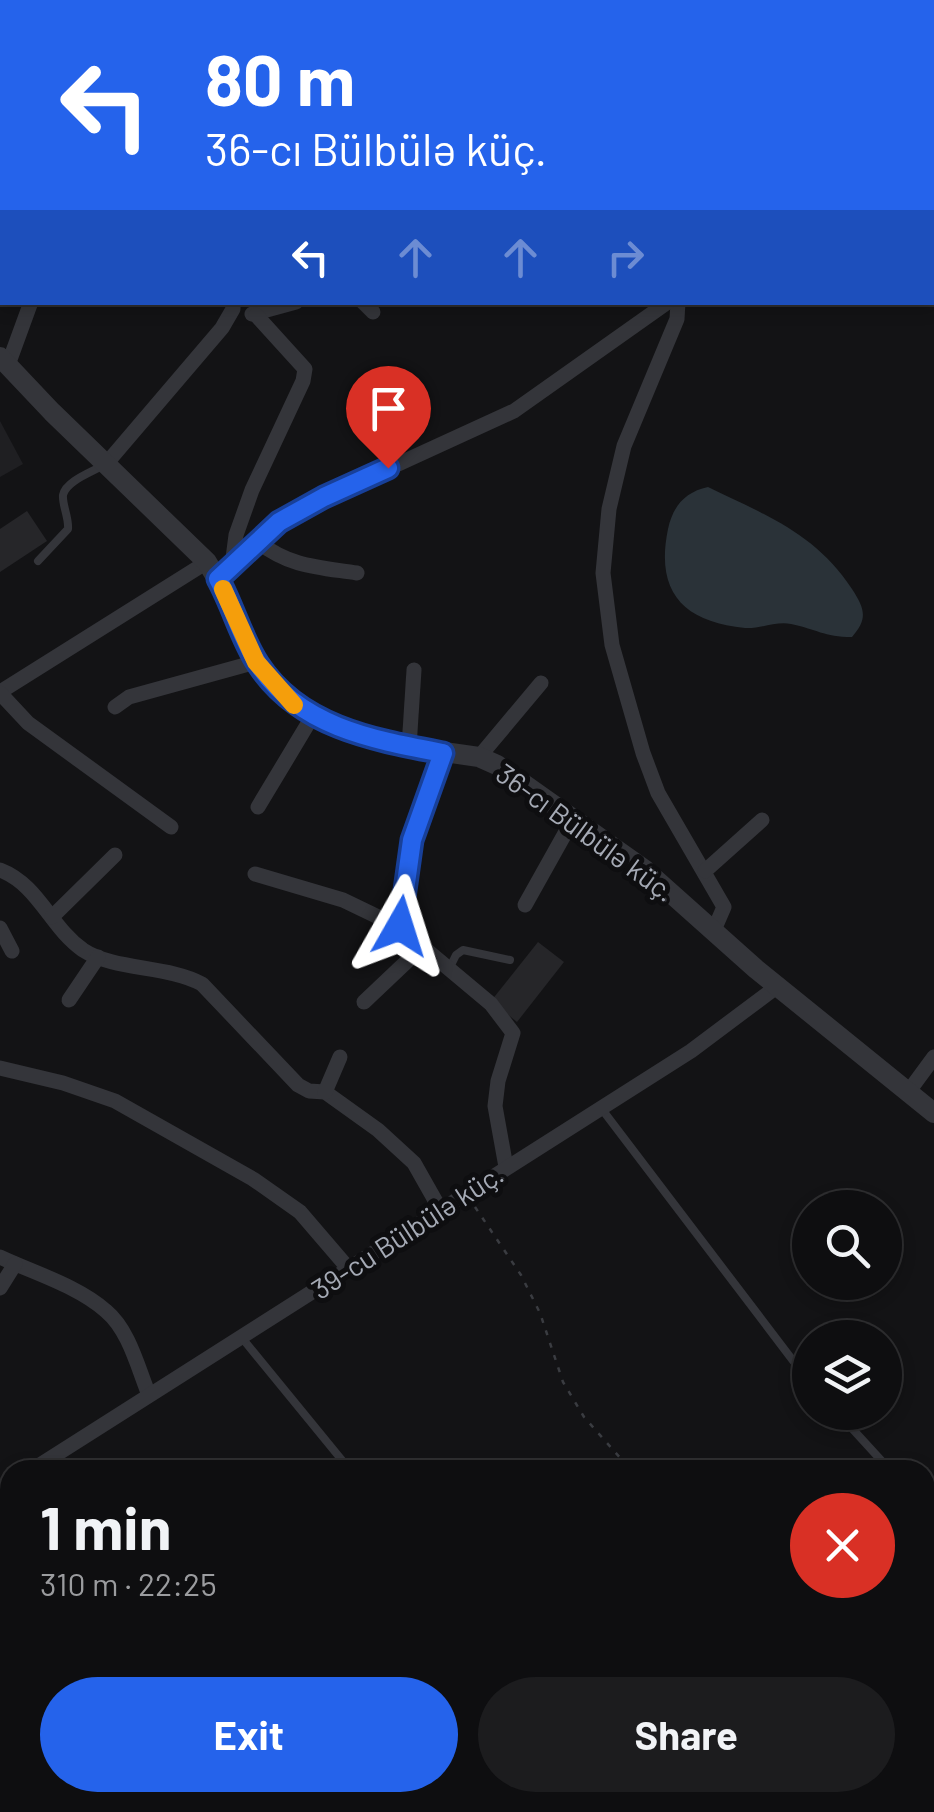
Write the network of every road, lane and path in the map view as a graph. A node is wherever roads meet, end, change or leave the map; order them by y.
1 (30, 305) edge
2 (286, 305) edge
3 (664, 305) edge
4 (677, 305) edge
5 (233, 306) edge
6 (256, 314) junction
7 (4, 361) edge
8 (106, 464) junction
9 (258, 542) junction
10 (38, 561) dead end
11 (219, 569) junction
12 (357, 573) dead end
13 (256, 662) junction
14 (414, 670) dead end
15 (541, 684) dead end
16 (0, 693) edge
17 (115, 707) dead end
18 (312, 717) junction
19 (409, 747) junction
20 (443, 753) junction
21 (479, 757) junction
22 (258, 807) dead end
23 (572, 820) junction
24 (762, 820) dead end
25 (172, 827) dead end
26 (116, 856) dead end
27 (0, 870) edge
28 (705, 871) junction
29 (255, 874) dead end
30 (525, 905) dead end
31 (52, 917) junction
32 (400, 926) junction
33 (0, 928) edge
34 (714, 930) junction
35 (422, 948) junction
36 (12, 951) dead end
37 (98, 957) junction
38 (510, 960) dead end
39 (449, 969) junction
40 (778, 985) junction
41 (69, 1000) dead end
42 (364, 1002) dead end
43 (340, 1057) dead end
44 (934, 1058) edge
45 (0, 1068) edge
46 (909, 1091) junction
47 (325, 1092) junction
48 (601, 1108) junction
49 (934, 1113) edge
50 (506, 1167) junction
51 (466, 1193) junction
52 (440, 1208) junction
53 (8, 1260) edge
54 (348, 1268) junction
55 (0, 1288) edge
56 (242, 1337) junction
57 (792, 1359) edge
58 (149, 1395) junction
59 (853, 1430) edge
60 (48, 1460) edge
61 (342, 1460) edge
62 (622, 1460) edge
63 (881, 1460) edge

1 - 7 street
2 - 6 street
3 - 9 street
4 - 28 street
5 - 6 street
5 - 8 street
6 - 11 street
7 - 8 street, 36-cı Bülbülə küç.
8 - 10 lane
8 - 11 street, 36-cı Bülbülə küç.
9 - 11 street
9 - 12 street
11 - 13 street, 36-cı Bülbülə küç.
11 - 16 street
13 - 17 street
13 - 18 street, 36-cı Bülbülə küç.
14 - 19 street
15 - 21 street
16 - 25 street
18 - 19 street, 36-cı Bülbülə küç.
18 - 22 street
19 - 20 street, 36-cı Bülbülə küç.
20 - 21 street, 36-cı Bülbülə küç.
20 - 32 street
21 - 23 street, 36-cı Bülbülə küç.
23 - 30 street
23 - 34 street, 36-cı Bülbülə küç.
24 - 28 street
26 - 31 street
27 - 31 street
28 - 34 street
29 - 32 street
31 - 37 street
32 - 35 street
33 - 36 street
34 - 40 street, 36-cı Bülbülə küç.
35 - 39 street
35 - 42 street
37 - 41 street
37 - 47 street
38 - 39 lane
39 - 50 street
40 - 46 street, 36-cı Bülbülə küç.
40 - 48 street, 39-cu Bülbülə küç.
43 - 47 street
44 - 46 street
45 - 54 street
46 - 49 street, 36-cı Bülbülə küç.
47 - 52 street
48 - 50 street, 39-cu Bülbülə küç.
48 - 57 lane
50 - 51 street, 39-cu Bülbülə küç.
51 - 52 street, 39-cu Bülbülə küç.
51 - 62 path
52 - 54 street, 39-cu Bülbülə küç.
53 - 55 street
53 - 58 street
54 - 56 street, 39-cu Bülbülə küç.
56 - 58 street, 39-cu Bülbülə küç.
56 - 61 lane
58 - 60 street, 39-cu Bülbülə küç.
59 - 63 lane

